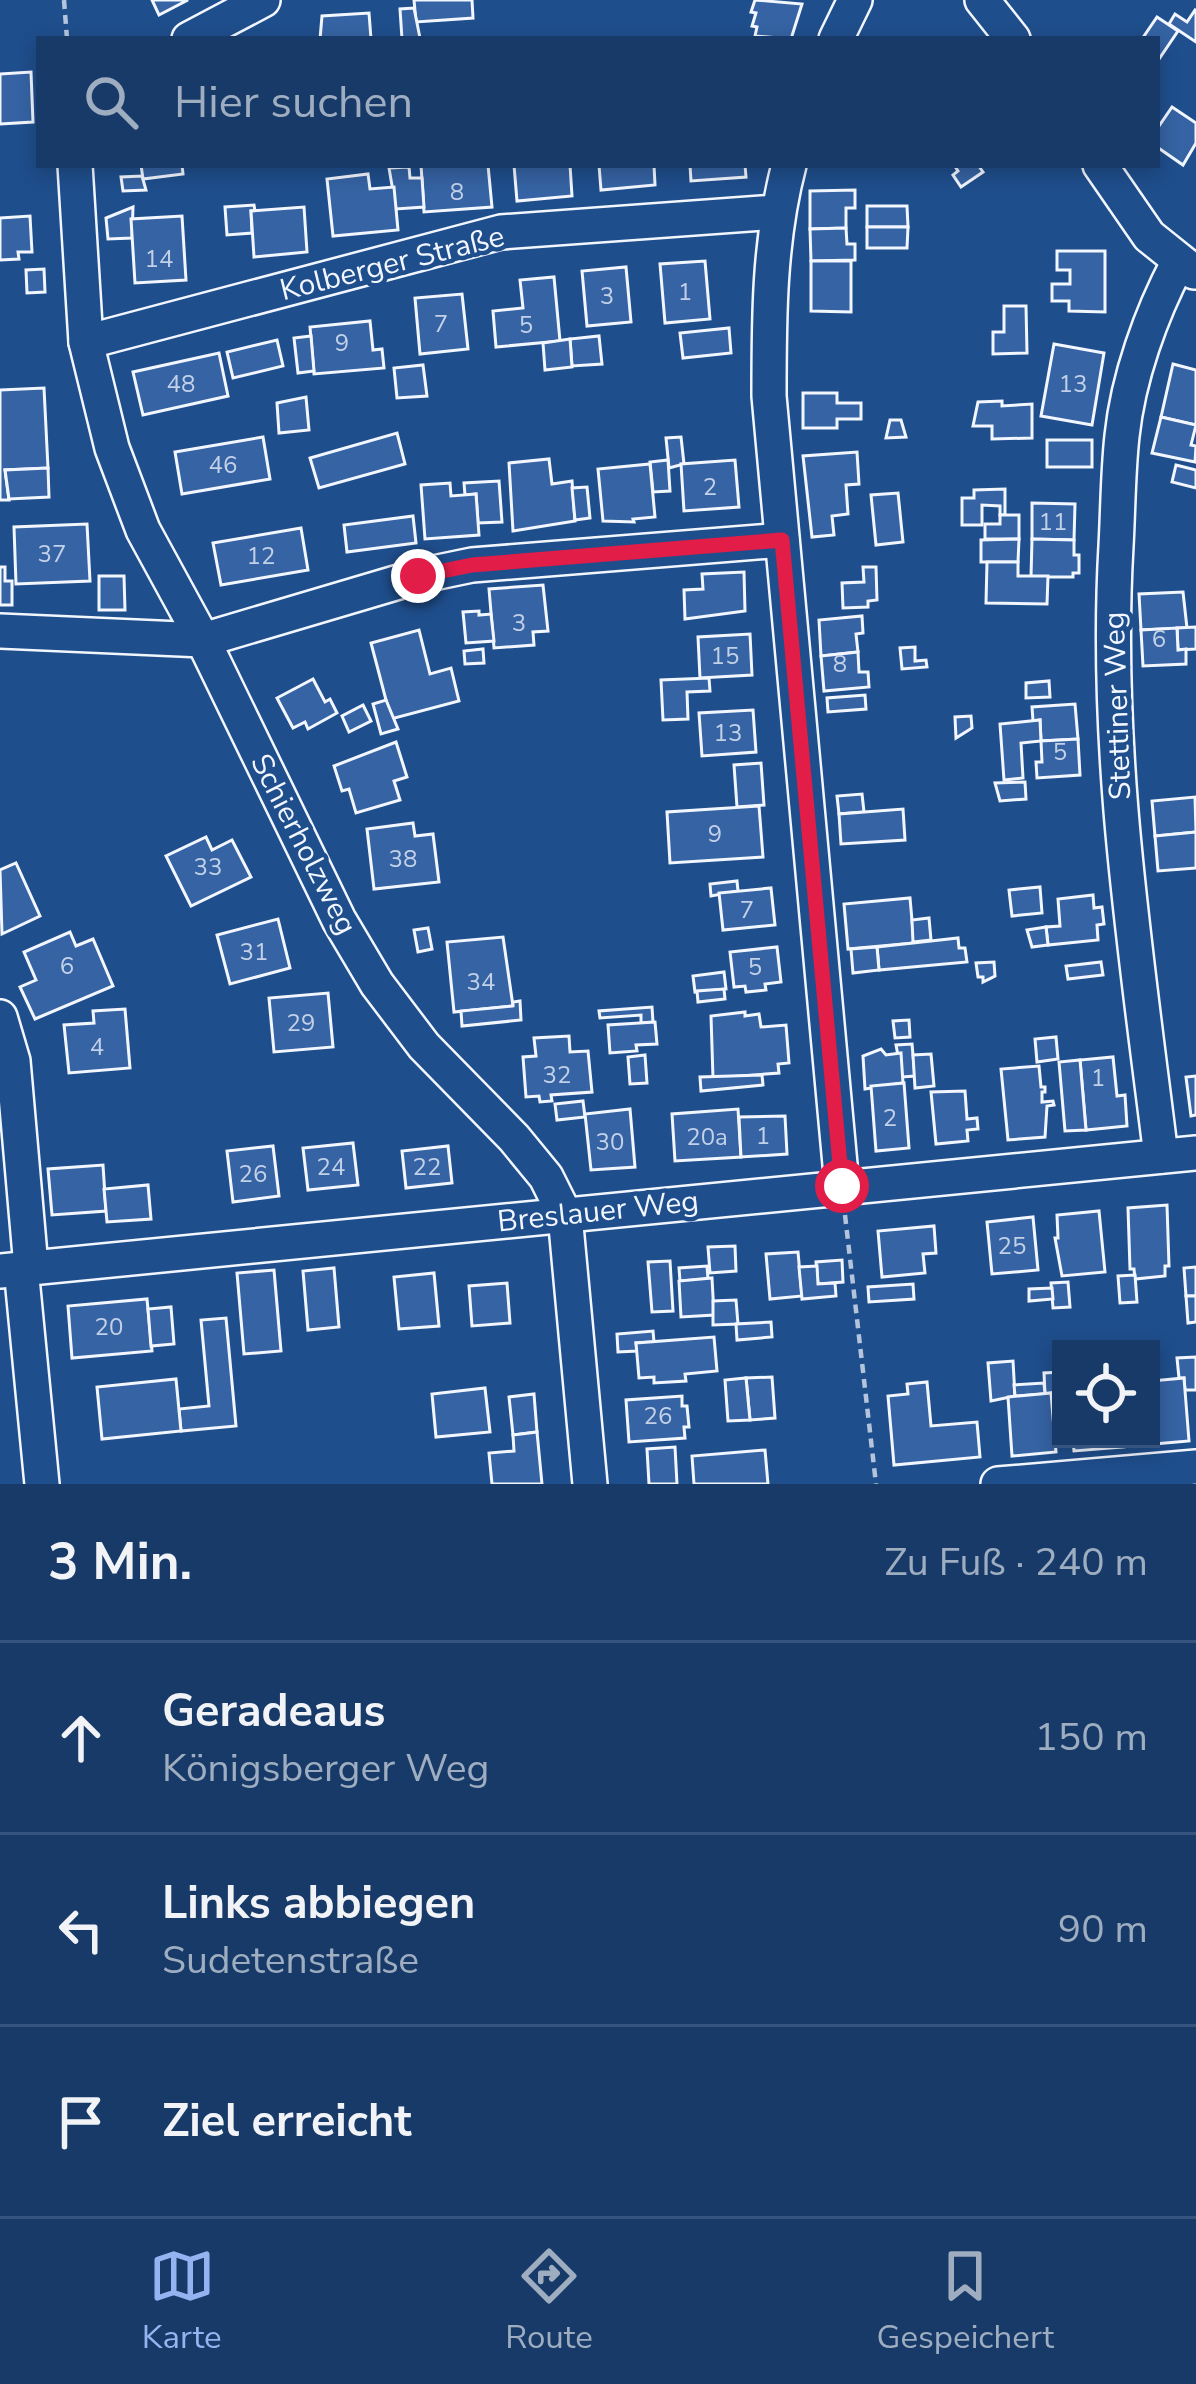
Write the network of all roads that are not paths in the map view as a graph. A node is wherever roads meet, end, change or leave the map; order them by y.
1 (263, 0) edge
2 (855, 0) edge
3 (982, 0) edge
4 (195, 36) edge
5 (837, 36) edge
6 (1011, 36) edge
7 (74, 168) edge
8 (788, 168) edge
9 (1102, 168) edge
10 (776, 212) junction
11 (1187, 268) edge
12 (86, 343) junction
13 (782, 540) junction
14 (0, 631) edge
15 (203, 640) junction
16 (0, 1017) edge
17 (1196, 1153) edge
18 (1161, 1156) junction
19 (842, 1186) junction
20 (566, 1215) junction
21 (18, 1268) edge
22 (1196, 1467) edge
23 (42, 1484) edge
24 (590, 1484) edge
25 (998, 1484) edge

1 - 4 street
2 - 5 street
3 - 6 street
7 - 12 street, Schierholzweg
8 - 10 street
9 - 11 street
10 - 12 street, Kolberger Straße
10 - 13 street
11 - 18 street, Stettiner Weg
12 - 15 street, Schierholzweg
13 - 15 street
13 - 19 street
14 - 15 street
15 - 20 street, Schierholzweg
16 - 21 street
17 - 18 street, Breslauer Weg
18 - 19 street, Breslauer Weg
19 - 20 street, Breslauer Weg
20 - 21 street, Breslauer Weg
20 - 24 street, Schierholzweg
21 - 23 street
22 - 25 street

